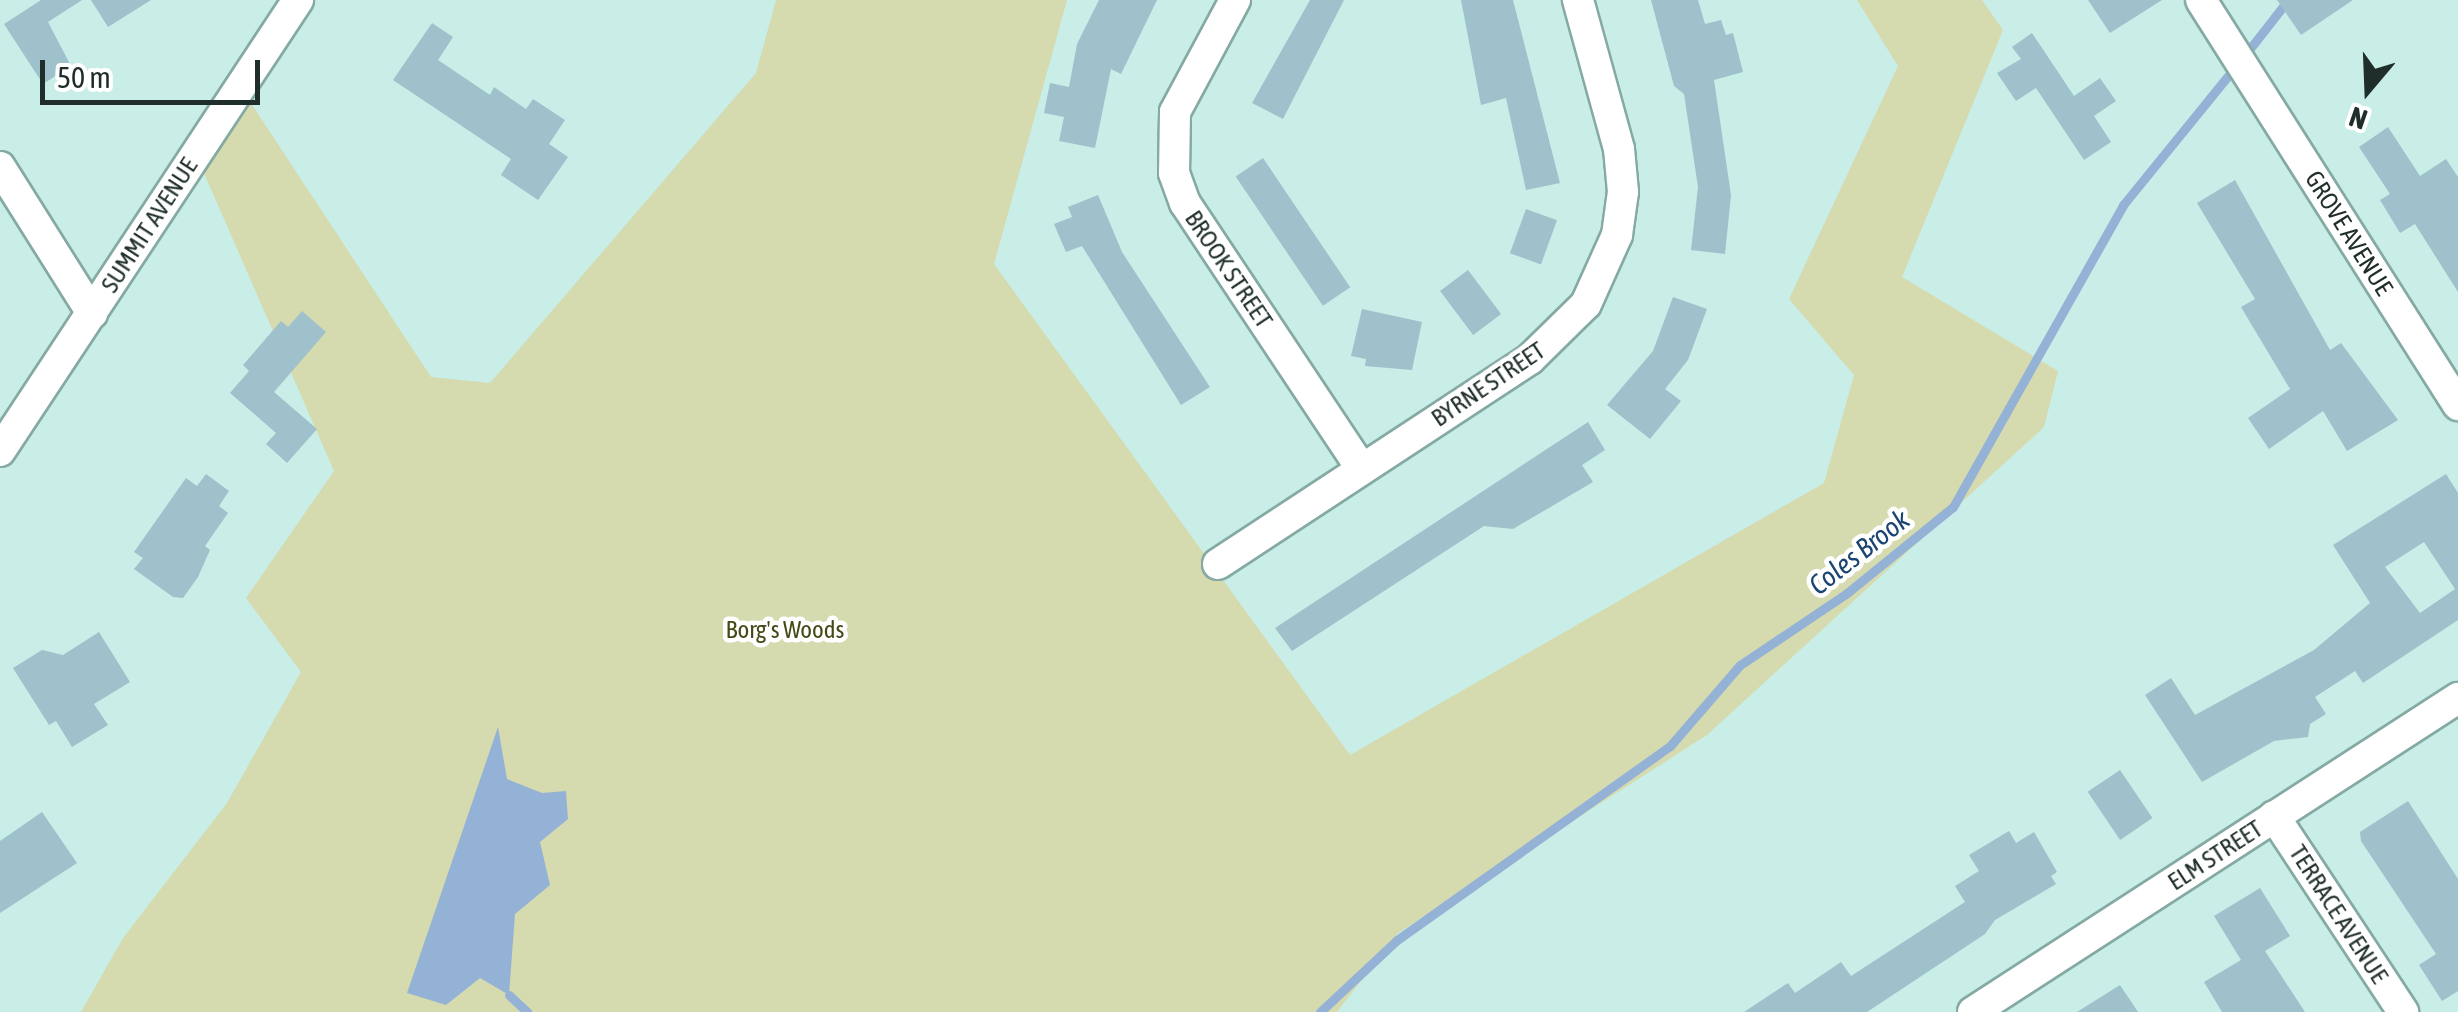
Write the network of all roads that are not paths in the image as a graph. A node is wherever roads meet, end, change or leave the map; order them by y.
1 (298, 0) edge
2 (1234, 0) edge
3 (1578, 0) edge
4 (2201, 0) edge
5 (0, 167) edge
6 (92, 312) junction
7 (2458, 405) edge
8 (0, 451) edge
9 (1362, 468) junction
10 (1218, 564) dead end
11 (2458, 698) edge
12 (2274, 816) junction
13 (1973, 1012) edge
14 (2403, 1012) edge

1 - 6 street, SUMMIT AVENUE
2 - 9 street, BROOK STREET
3 - 9 street, BYRNE STREET
4 - 7 street, GROVE AVENUE
5 - 6 street
6 - 8 street, SUMMIT AVENUE
9 - 10 street, BYRNE STREET
11 - 12 street, ELM STREET
12 - 13 street, ELM STREET
12 - 14 street, TERRACE AVENUE

